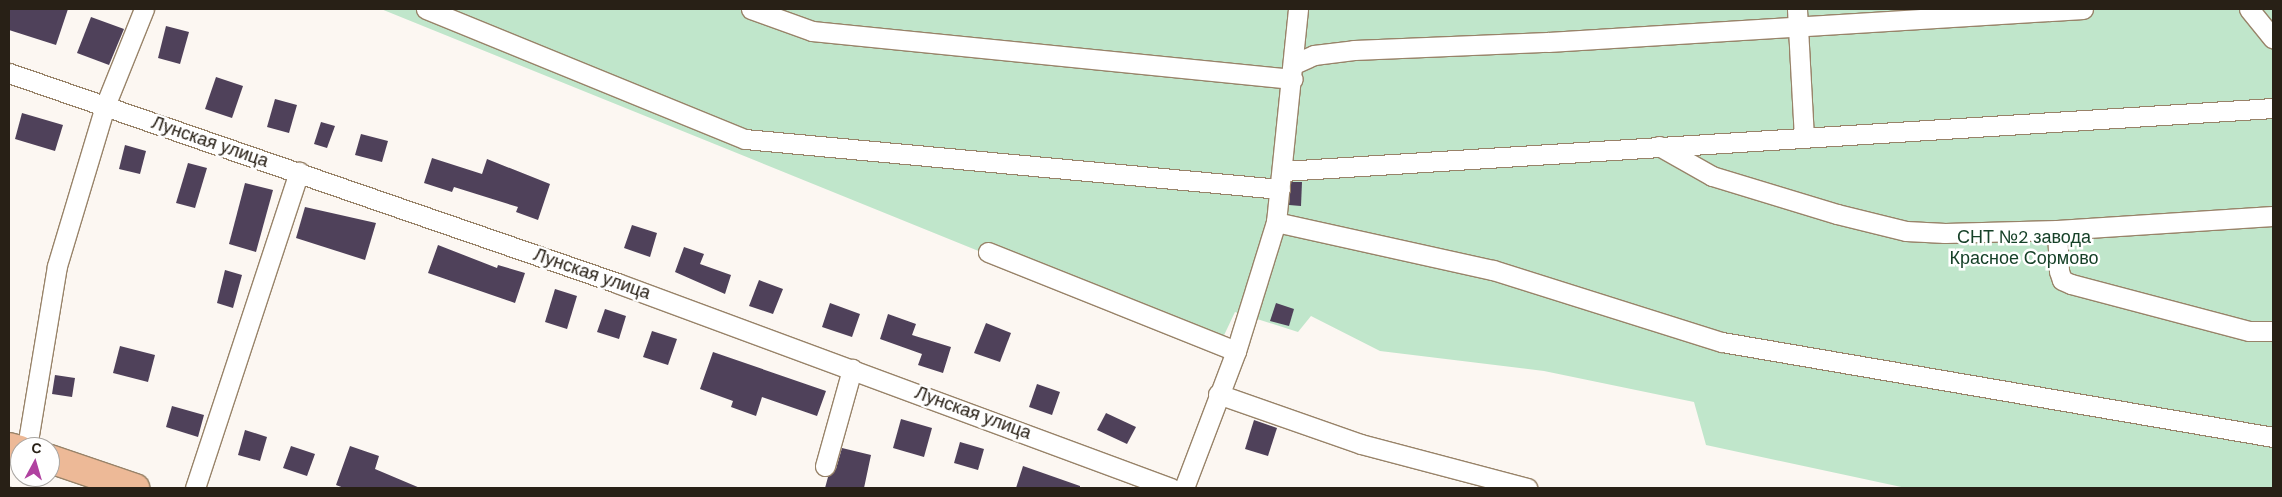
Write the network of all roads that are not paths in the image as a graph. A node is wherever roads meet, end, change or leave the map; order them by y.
1 (144, 9) edge
2 (426, 9) edge
3 (751, 9) edge
4 (1298, 9) edge
5 (2083, 9) edge
6 (2249, 9) edge
7 (1797, 18) edge
8 (2273, 39) edge
9 (1293, 72) junction
10 (9, 73) edge
11 (106, 106) junction
12 (2273, 108) edge
13 (1804, 137) junction
14 (1659, 146) junction
15 (299, 172) junction
16 (1281, 180) junction
17 (2273, 216) edge
18 (1276, 222) junction
19 (2057, 230) junction
20 (988, 252) dead end
21 (2273, 330) edge
22 (1236, 351) junction
23 (852, 369) junction
24 (1218, 394) junction
25 (29, 437) edge
26 (2273, 437) edge
27 (60, 463) edge
28 (825, 466) dead end
29 (135, 488) edge
30 (195, 488) edge
31 (1171, 488) edge
32 (1184, 488) edge
33 (1527, 488) edge

1 - 11 street
2 - 16 street
3 - 9 street
4 - 9 street
5 - 7 street
6 - 8 street
7 - 9 street
7 - 13 street
9 - 16 street
10 - 11 street, Лунская улица
11 - 15 street, Лунская улица
11 - 25 street
12 - 13 street
13 - 14 street
14 - 16 street
14 - 19 street
15 - 23 street, Лунская улица
15 - 30 street
16 - 18 street
17 - 19 street
18 - 22 street
18 - 26 street
19 - 21 street
20 - 22 street
22 - 24 street
23 - 28 street
23 - 31 street, Лунская улица
24 - 32 street
24 - 33 street
27 - 29 main road

